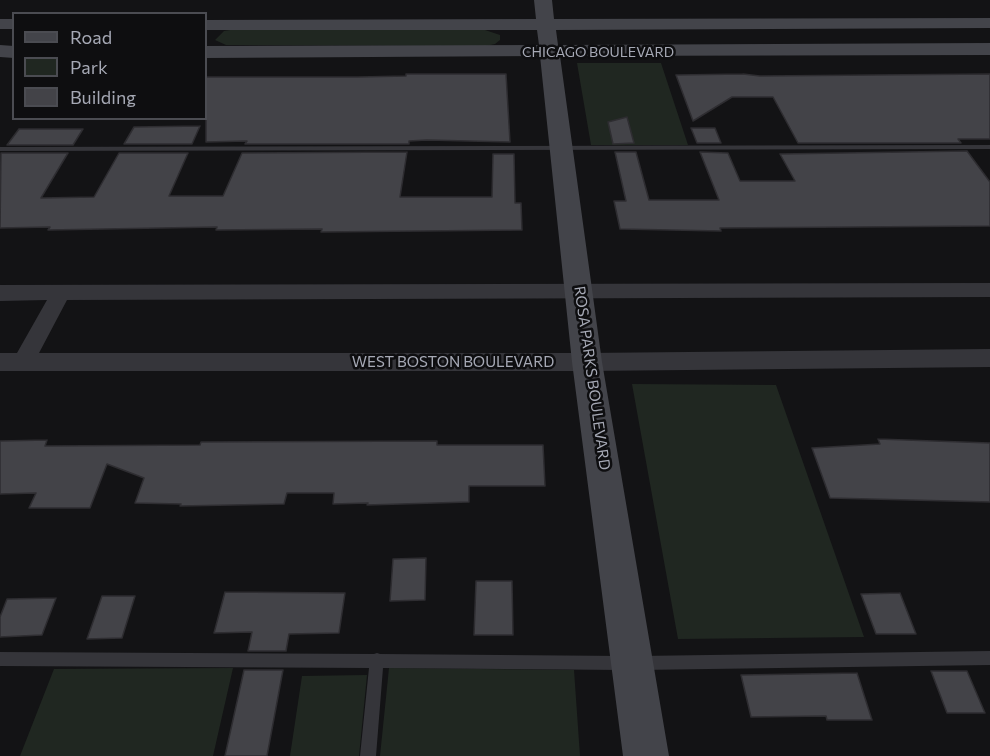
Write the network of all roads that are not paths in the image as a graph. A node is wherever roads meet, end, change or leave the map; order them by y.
1 (916, 23) junction
2 (990, 23) edge
3 (207, 25) edge
4 (501, 25) junction
5 (591, 25) junction
6 (547, 26) edge
7 (939, 49) junction
8 (990, 49) edge
9 (207, 52) edge
10 (494, 52) junction
11 (604, 52) junction
12 (990, 147) edge
13 (0, 149) edge
14 (561, 149) junction
15 (580, 291) junction
16 (990, 291) edge
17 (0, 293) edge
18 (60, 293) junction
19 (990, 358) edge
20 (0, 362) edge
21 (23, 362) junction
22 (587, 362) junction
23 (990, 658) edge
24 (0, 659) edge
25 (377, 660) junction
26 (634, 663) junction
27 (368, 756) edge
28 (646, 756) edge

1 - 2 street, CHICAGO BOULEVARD
1 - 5 street, CHICAGO BOULEVARD
1 - 7 street
3 - 4 street, CHICAGO BOULEVARD
4 - 6 street, CHICAGO BOULEVARD
4 - 10 street
5 - 6 street, CHICAGO BOULEVARD
5 - 11 street
6 - 10 street, CHICAGO BOULEVARD
6 - 11 street, CHICAGO BOULEVARD
6 - 14 street, ROSA PARKS BOULEVARD
7 - 8 street, CHICAGO BOULEVARD
7 - 11 street, CHICAGO BOULEVARD
9 - 10 street, CHICAGO BOULEVARD
12 - 14 lane
13 - 14 lane
14 - 15 street, ROSA PARKS BOULEVARD
15 - 16 street
15 - 18 street
15 - 22 street, ROSA PARKS BOULEVARD
17 - 18 street
18 - 21 street
19 - 22 street, WEST BOSTON BOULEVARD
20 - 21 street, WEST BOSTON BOULEVARD
21 - 22 street, WEST BOSTON BOULEVARD
22 - 26 street, ROSA PARKS BOULEVARD
23 - 26 lane
24 - 25 lane
25 - 26 lane
25 - 27 lane
26 - 28 street, ROSA PARKS BOULEVARD

